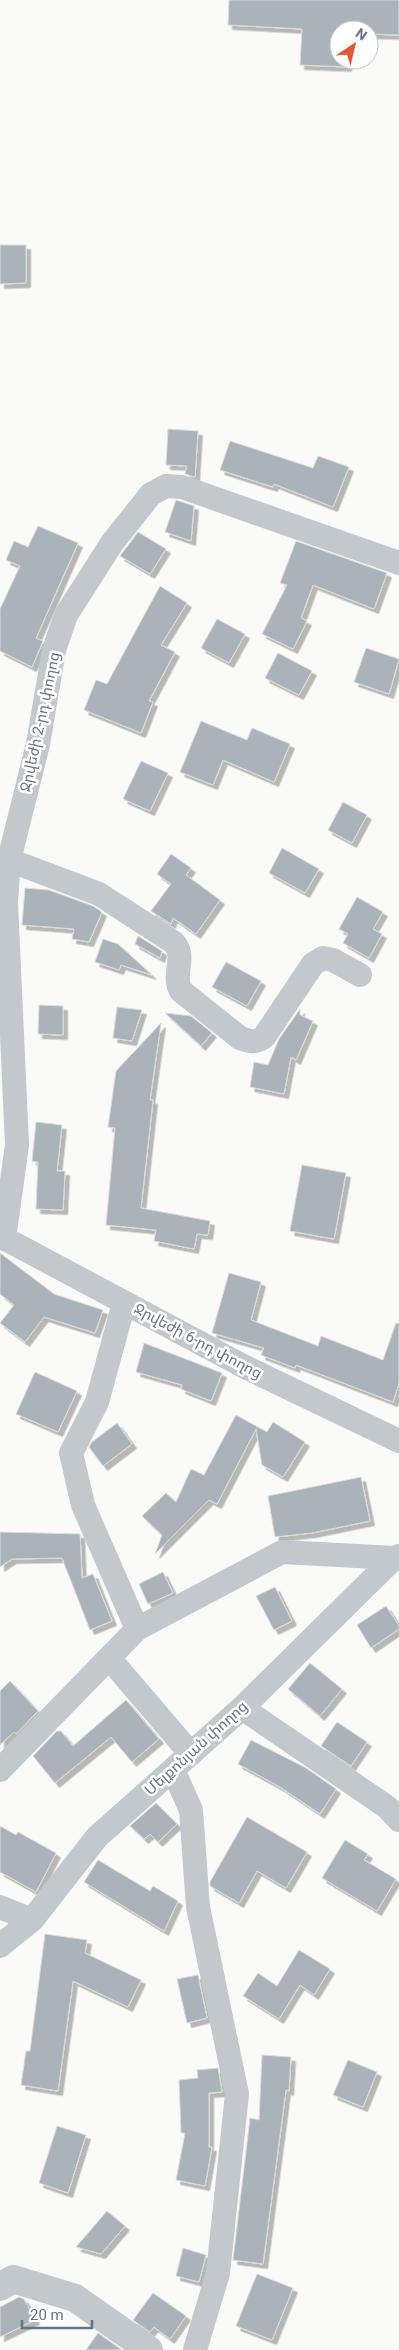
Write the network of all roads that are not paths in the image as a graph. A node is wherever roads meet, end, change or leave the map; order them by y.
1 (399, 564) edge
2 (9, 860) junction
3 (360, 975) dead end
4 (2, 1238) edge
5 (124, 1303) junction
6 (399, 1441) edge
7 (396, 1557) edge
8 (137, 1629) junction
9 (109, 1658) junction
10 (242, 1708) junction
11 (182, 1762) junction
12 (0, 1770) edge
13 (399, 1820) edge
14 (0, 1907) edge
15 (32, 1920) junction
16 (0, 1946) edge
17 (0, 2288) edge
18 (149, 2350) edge
19 (195, 2350) edge

1 - 2 street, Ջրվեժի 2-րդ փողոց
2 - 3 street
2 - 4 street, Ջրվեժի 2-րդ փողոց
4 - 5 street, Ջրվեժի 6-րդ փողոց
5 - 6 street, Ջրվեժի 6-րդ փողոց
5 - 8 street
7 - 8 street
7 - 10 street, Մելքոնյան փողոց
8 - 9 street
9 - 11 street
9 - 12 street
10 - 11 street, Մելքոնյան փողոց
10 - 13 street
11 - 15 street, Մելքոնյան փողոց
11 - 19 street
14 - 15 street
15 - 16 street, Մելքոնյան փողոց
17 - 18 street

